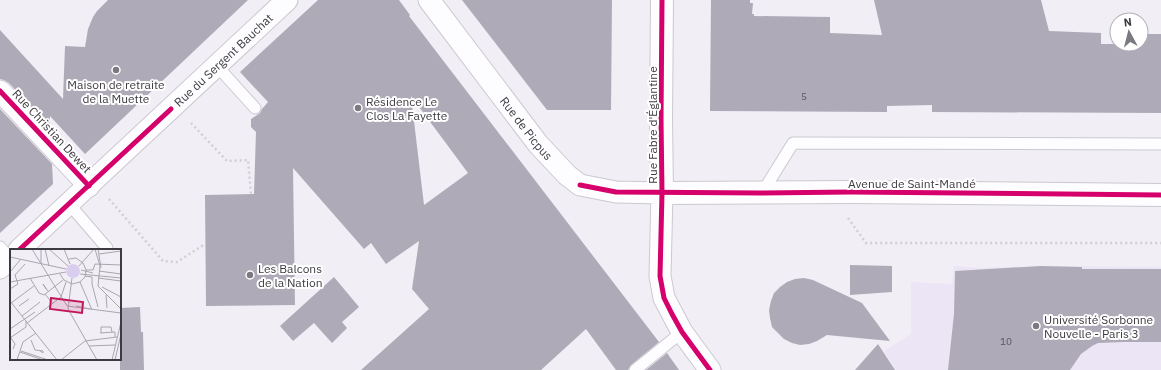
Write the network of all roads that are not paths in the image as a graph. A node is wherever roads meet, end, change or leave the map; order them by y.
1 (287, 0) edge
2 (429, 0) edge
3 (662, 0) edge
4 (217, 66) junction
5 (0, 91) edge
6 (255, 108) dead end
7 (1161, 144) edge
8 (89, 186) junction
9 (662, 193) junction
10 (762, 193) junction
11 (1161, 195) edge
12 (70, 204) junction
13 (107, 248) dead end
14 (16, 249) edge
15 (682, 332) junction
16 (635, 370) edge
17 (710, 370) edge

1 - 4 street, Rue du Sergent Bauchat
2 - 9 street, Rue de Picpus
3 - 9 street, Rue Fabre d'Églantine
4 - 6 lane
4 - 8 street, Rue du Sergent Bauchat
5 - 8 street, Rue Christian Dewet
7 - 10 lane
8 - 12 street, Rue du Sergent Bauchat
9 - 10 street, Avenue de Saint-Mandé
9 - 15 street, Rue Fabre d'Églantine
10 - 11 street, Avenue de Saint-Mandé
12 - 13 lane
12 - 14 street, Rue du Sergent Bauchat
15 - 16 lane
15 - 17 street

